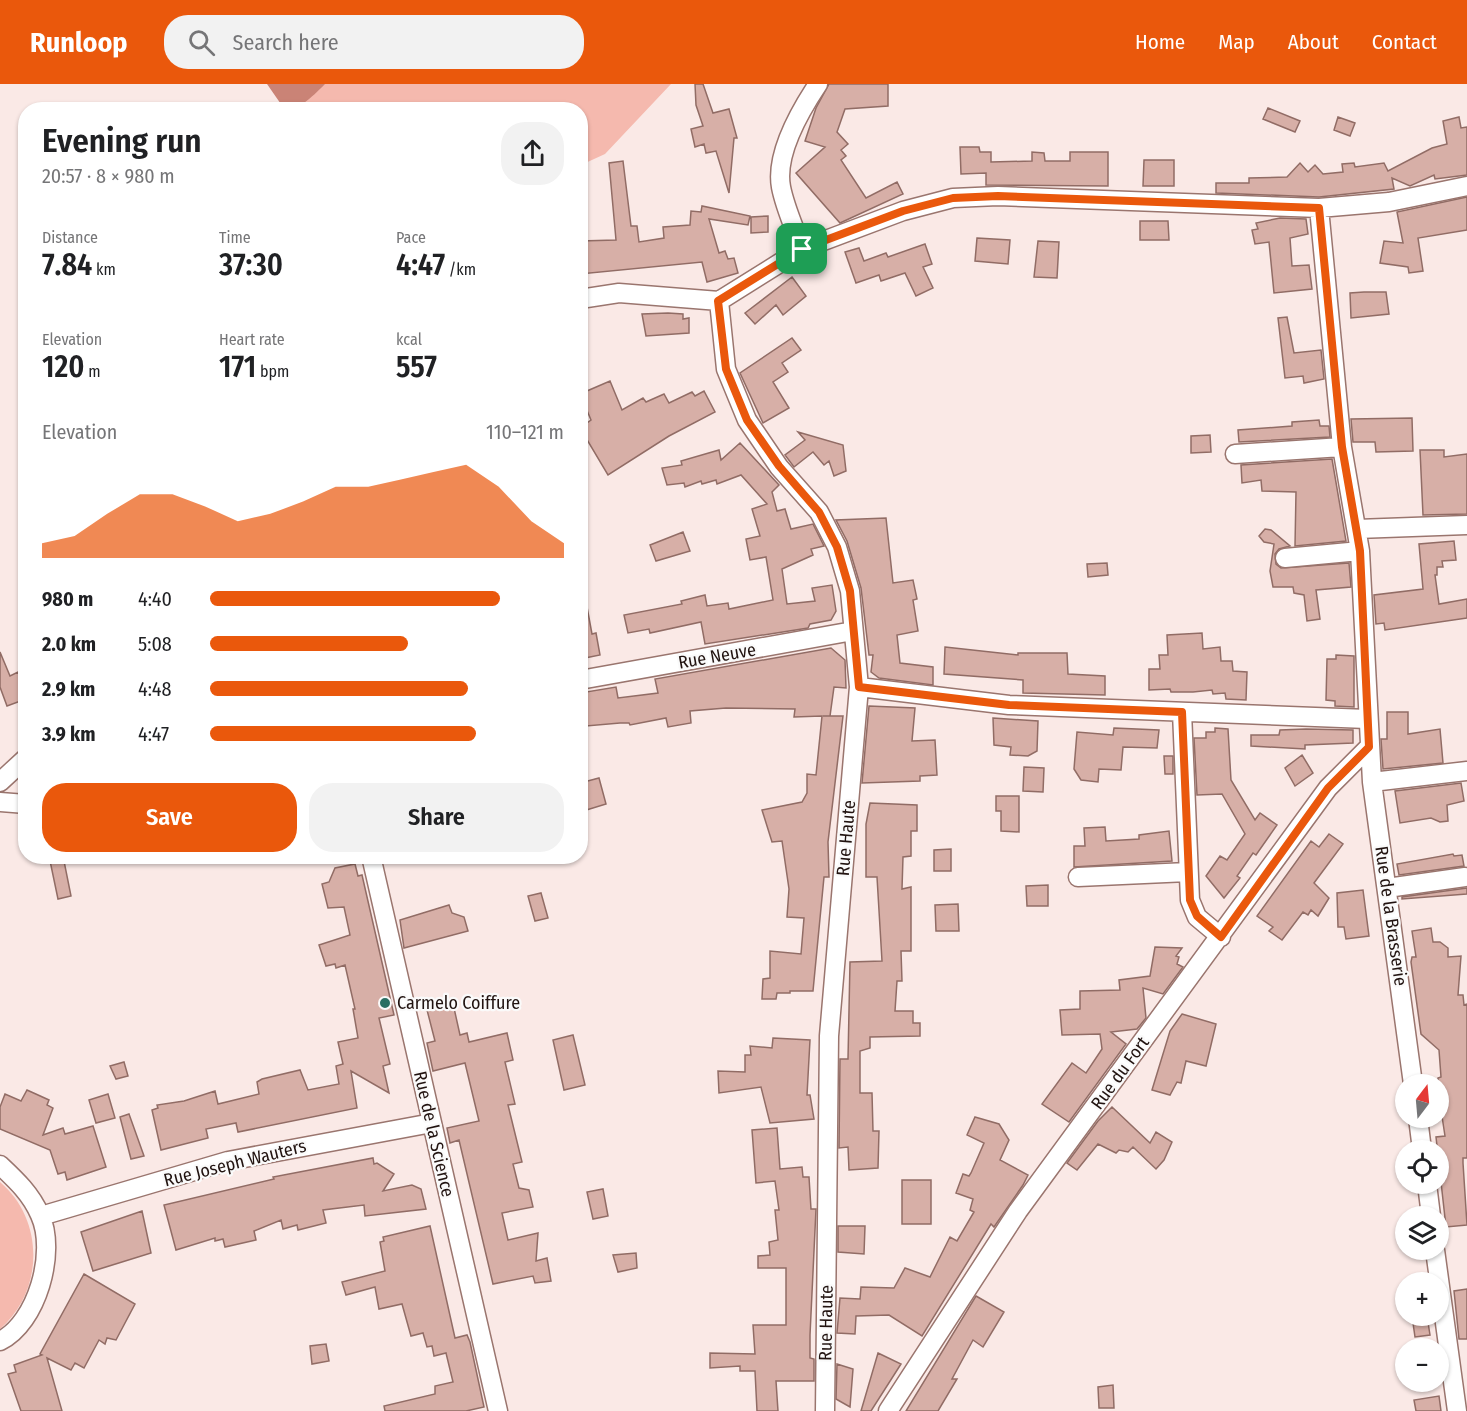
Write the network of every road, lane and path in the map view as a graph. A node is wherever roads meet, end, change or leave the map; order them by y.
1 (818, 84) edge
2 (1467, 186) edge
3 (1319, 208) junction
4 (802, 249) junction
5 (588, 298) edge
6 (718, 301) junction
7 (1342, 447) junction
8 (1235, 454) dead end
9 (1467, 525) edge
10 (1357, 529) junction
11 (1360, 551) junction
12 (1285, 558) dead end
13 (853, 631) junction
14 (588, 679) edge
15 (859, 687) junction
16 (1182, 712) junction
17 (1367, 719) junction
18 (1369, 747) junction
19 (18, 765) edge
20 (1467, 771) edge
21 (0, 782) edge
22 (1372, 782) junction
23 (0, 802) edge
24 (18, 803) edge
25 (372, 864) edge
26 (1188, 872) junction
27 (1078, 877) dead end
28 (1465, 877) dead end
29 (1387, 888) junction
30 (1221, 937) junction
31 (1412, 1074) edge
32 (432, 1123) junction
33 (0, 1165) edge
34 (41, 1216) junction
35 (1436, 1260) edge
36 (0, 1341) edge
37 (498, 1411) edge
38 (825, 1411) edge
39 (888, 1411) edge
40 (1457, 1411) edge

1 - 4 street
2 - 3 street
3 - 4 street
3 - 7 street, Rue de la Brasserie
4 - 6 street
5 - 6 street
6 - 13 street, Rue Haute
7 - 8 street
7 - 10 street, Rue de la Brasserie
9 - 10 street
10 - 11 street, Rue de la Brasserie
11 - 12 street
11 - 17 street, Rue de la Brasserie
13 - 14 street, Rue Neuve
13 - 15 street, Rue Haute
15 - 16 street
15 - 38 street, Rue Haute
16 - 17 street
16 - 26 street
17 - 18 street, Rue de la Brasserie
18 - 22 street, Rue de la Brasserie
18 - 30 street, Rue du Fort
19 - 21 street
20 - 22 street
22 - 29 street, Rue de la Brasserie
23 - 24 street
25 - 32 street, Rue de la Science
26 - 27 street
26 - 30 street
28 - 29 street
29 - 31 street, Rue de la Brasserie
30 - 39 street, Rue du Fort
32 - 34 street, Rue Joseph Wauters
32 - 37 street, Rue de la Science
33 - 34 street
34 - 36 street
35 - 40 street

